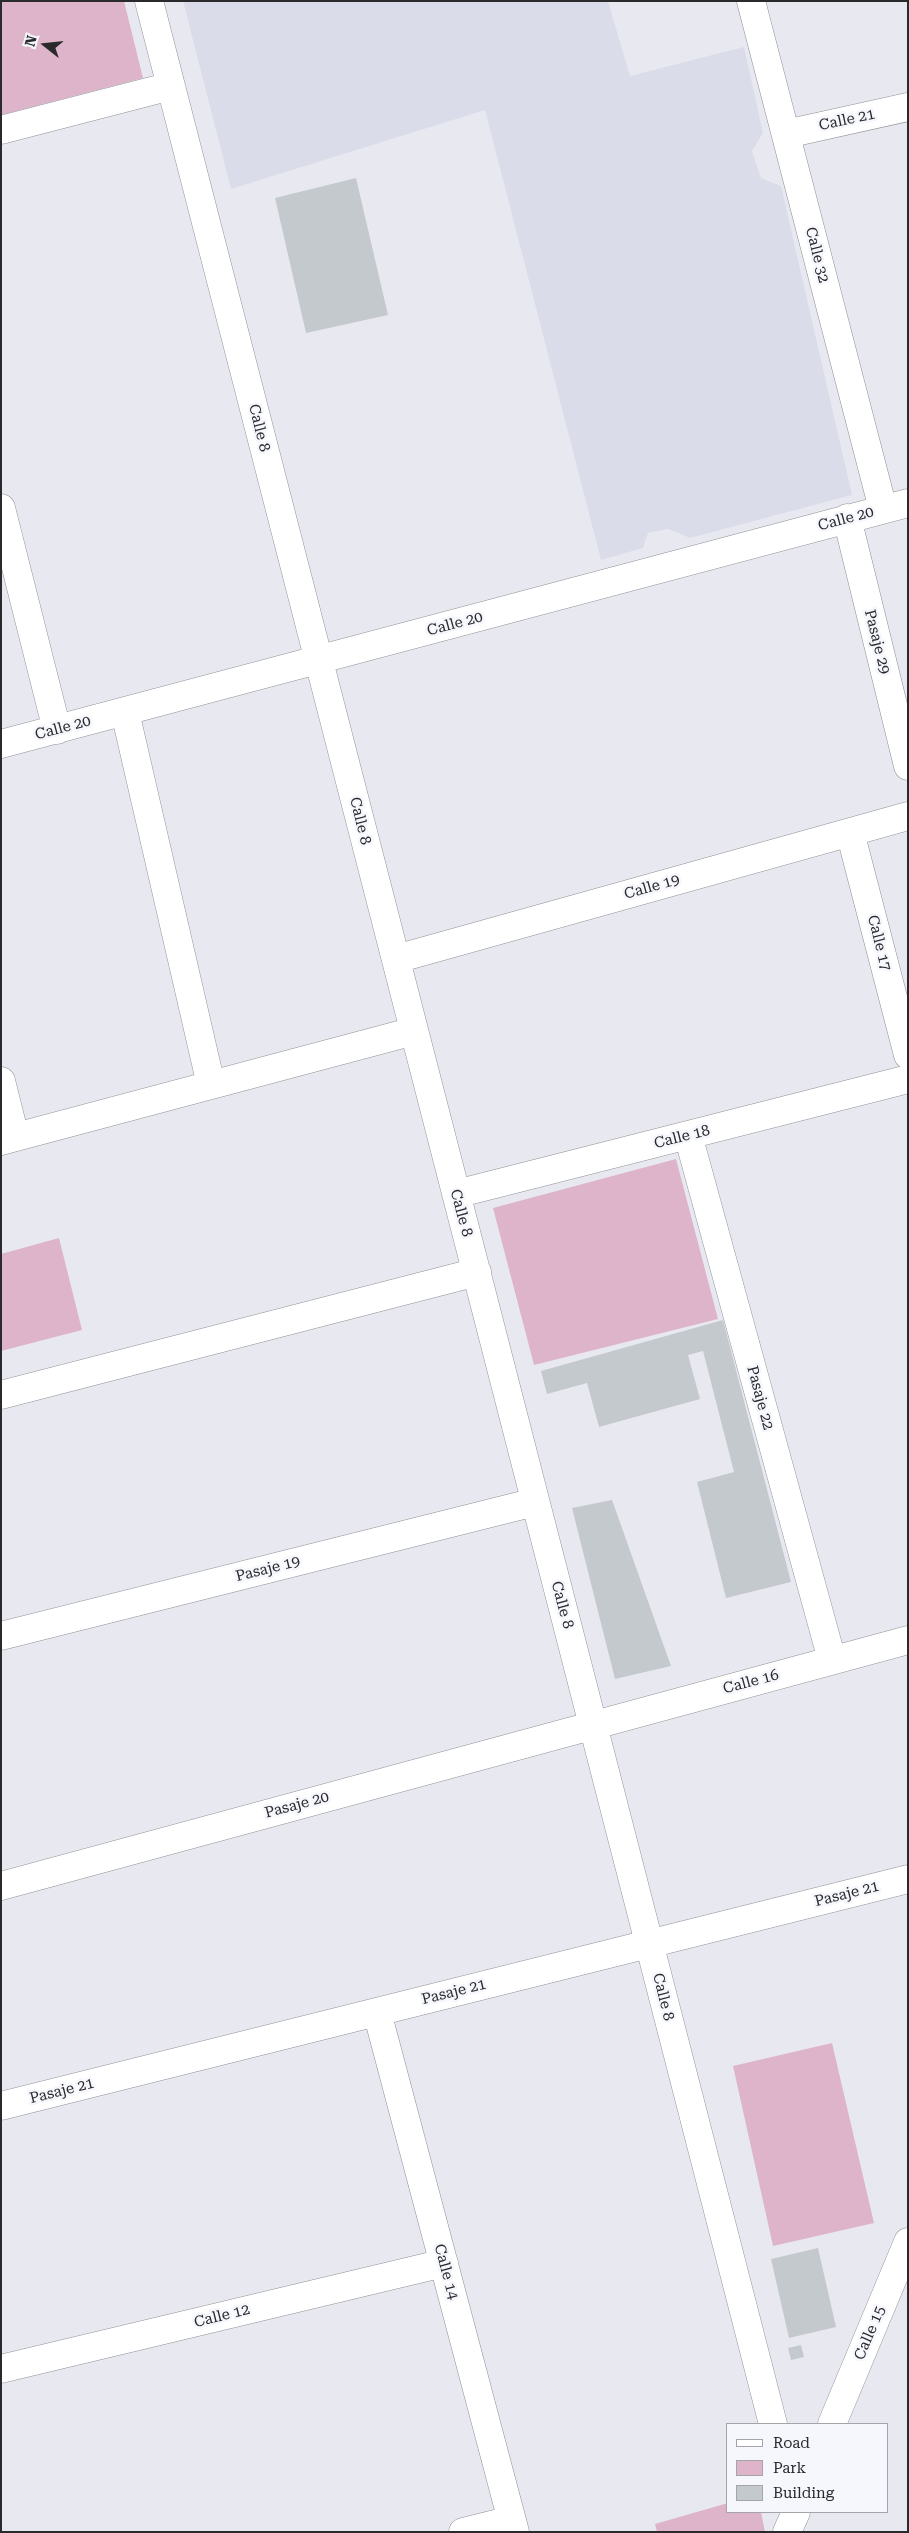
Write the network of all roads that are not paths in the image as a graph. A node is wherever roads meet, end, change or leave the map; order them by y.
1 (149, 1) edge
2 (751, 1) edge
3 (171, 86) junction
4 (908, 107) edge
5 (1, 130) edge
6 (786, 134) junction
7 (895, 506) edge
8 (1, 508) edge
9 (847, 518) junction
10 (319, 661) junction
11 (125, 712) junction
12 (56, 730) junction
13 (1, 744) edge
14 (908, 766) edge
15 (908, 816) edge
16 (850, 832) junction
17 (396, 959) junction
18 (414, 1032) junction
19 (908, 1054) edge
20 (908, 1079) edge
21 (1, 1081) edge
22 (211, 1085) junction
23 (688, 1135) junction
24 (8, 1139) edge
25 (456, 1194) junction
26 (477, 1272) junction
27 (1, 1395) edge
28 (536, 1502) junction
29 (1, 1636) edge
30 (908, 1640) edge
31 (832, 1660) junction
32 (594, 1725) junction
33 (908, 1879) edge
34 (1, 1886) edge
35 (650, 1944) junction
36 (377, 2012) junction
37 (1, 2106) edge
38 (908, 2242) edge
39 (444, 2263) junction
40 (1, 2369) edge
41 (773, 2423) edge
42 (832, 2423) edge
43 (796, 2513) edge
44 (513, 2526) edge
45 (463, 2532) edge
46 (787, 2532) edge

1 - 3 street, Calle 8
2 - 6 street, Calle 32
3 - 5 street
3 - 10 street, Calle 8
4 - 6 street, Calle 21
6 - 7 street, Calle 32
7 - 9 street, Calle 20
8 - 12 street
9 - 10 street, Calle 20
9 - 14 street, Pasaje 29
10 - 11 street, Calle 20
10 - 17 street, Calle 8
11 - 12 street, Calle 20
11 - 22 street
12 - 13 street, Calle 20
15 - 16 street, Calle 19
16 - 17 street, Calle 19
16 - 19 street, Calle 17
17 - 18 street, Calle 8
18 - 22 street
18 - 25 street, Calle 8
20 - 23 street, Calle 18
21 - 24 street
22 - 24 street
23 - 25 street, Calle 18
23 - 31 street, Pasaje 22
25 - 26 street, Calle 8
26 - 27 street
26 - 28 street, Calle 8
28 - 29 street, Pasaje 19
28 - 32 street, Calle 8
30 - 31 street, Calle 16
31 - 32 street, Calle 16
32 - 34 street, Pasaje 20
32 - 35 street, Calle 8
33 - 35 street, Pasaje 21
35 - 36 street, Pasaje 21
35 - 41 street, Calle 8
36 - 37 street, Pasaje 21
36 - 39 street, Calle 14
38 - 42 street, Calle 15
39 - 40 street, Calle 12
39 - 44 street, Calle 14
43 - 46 street
44 - 45 street

